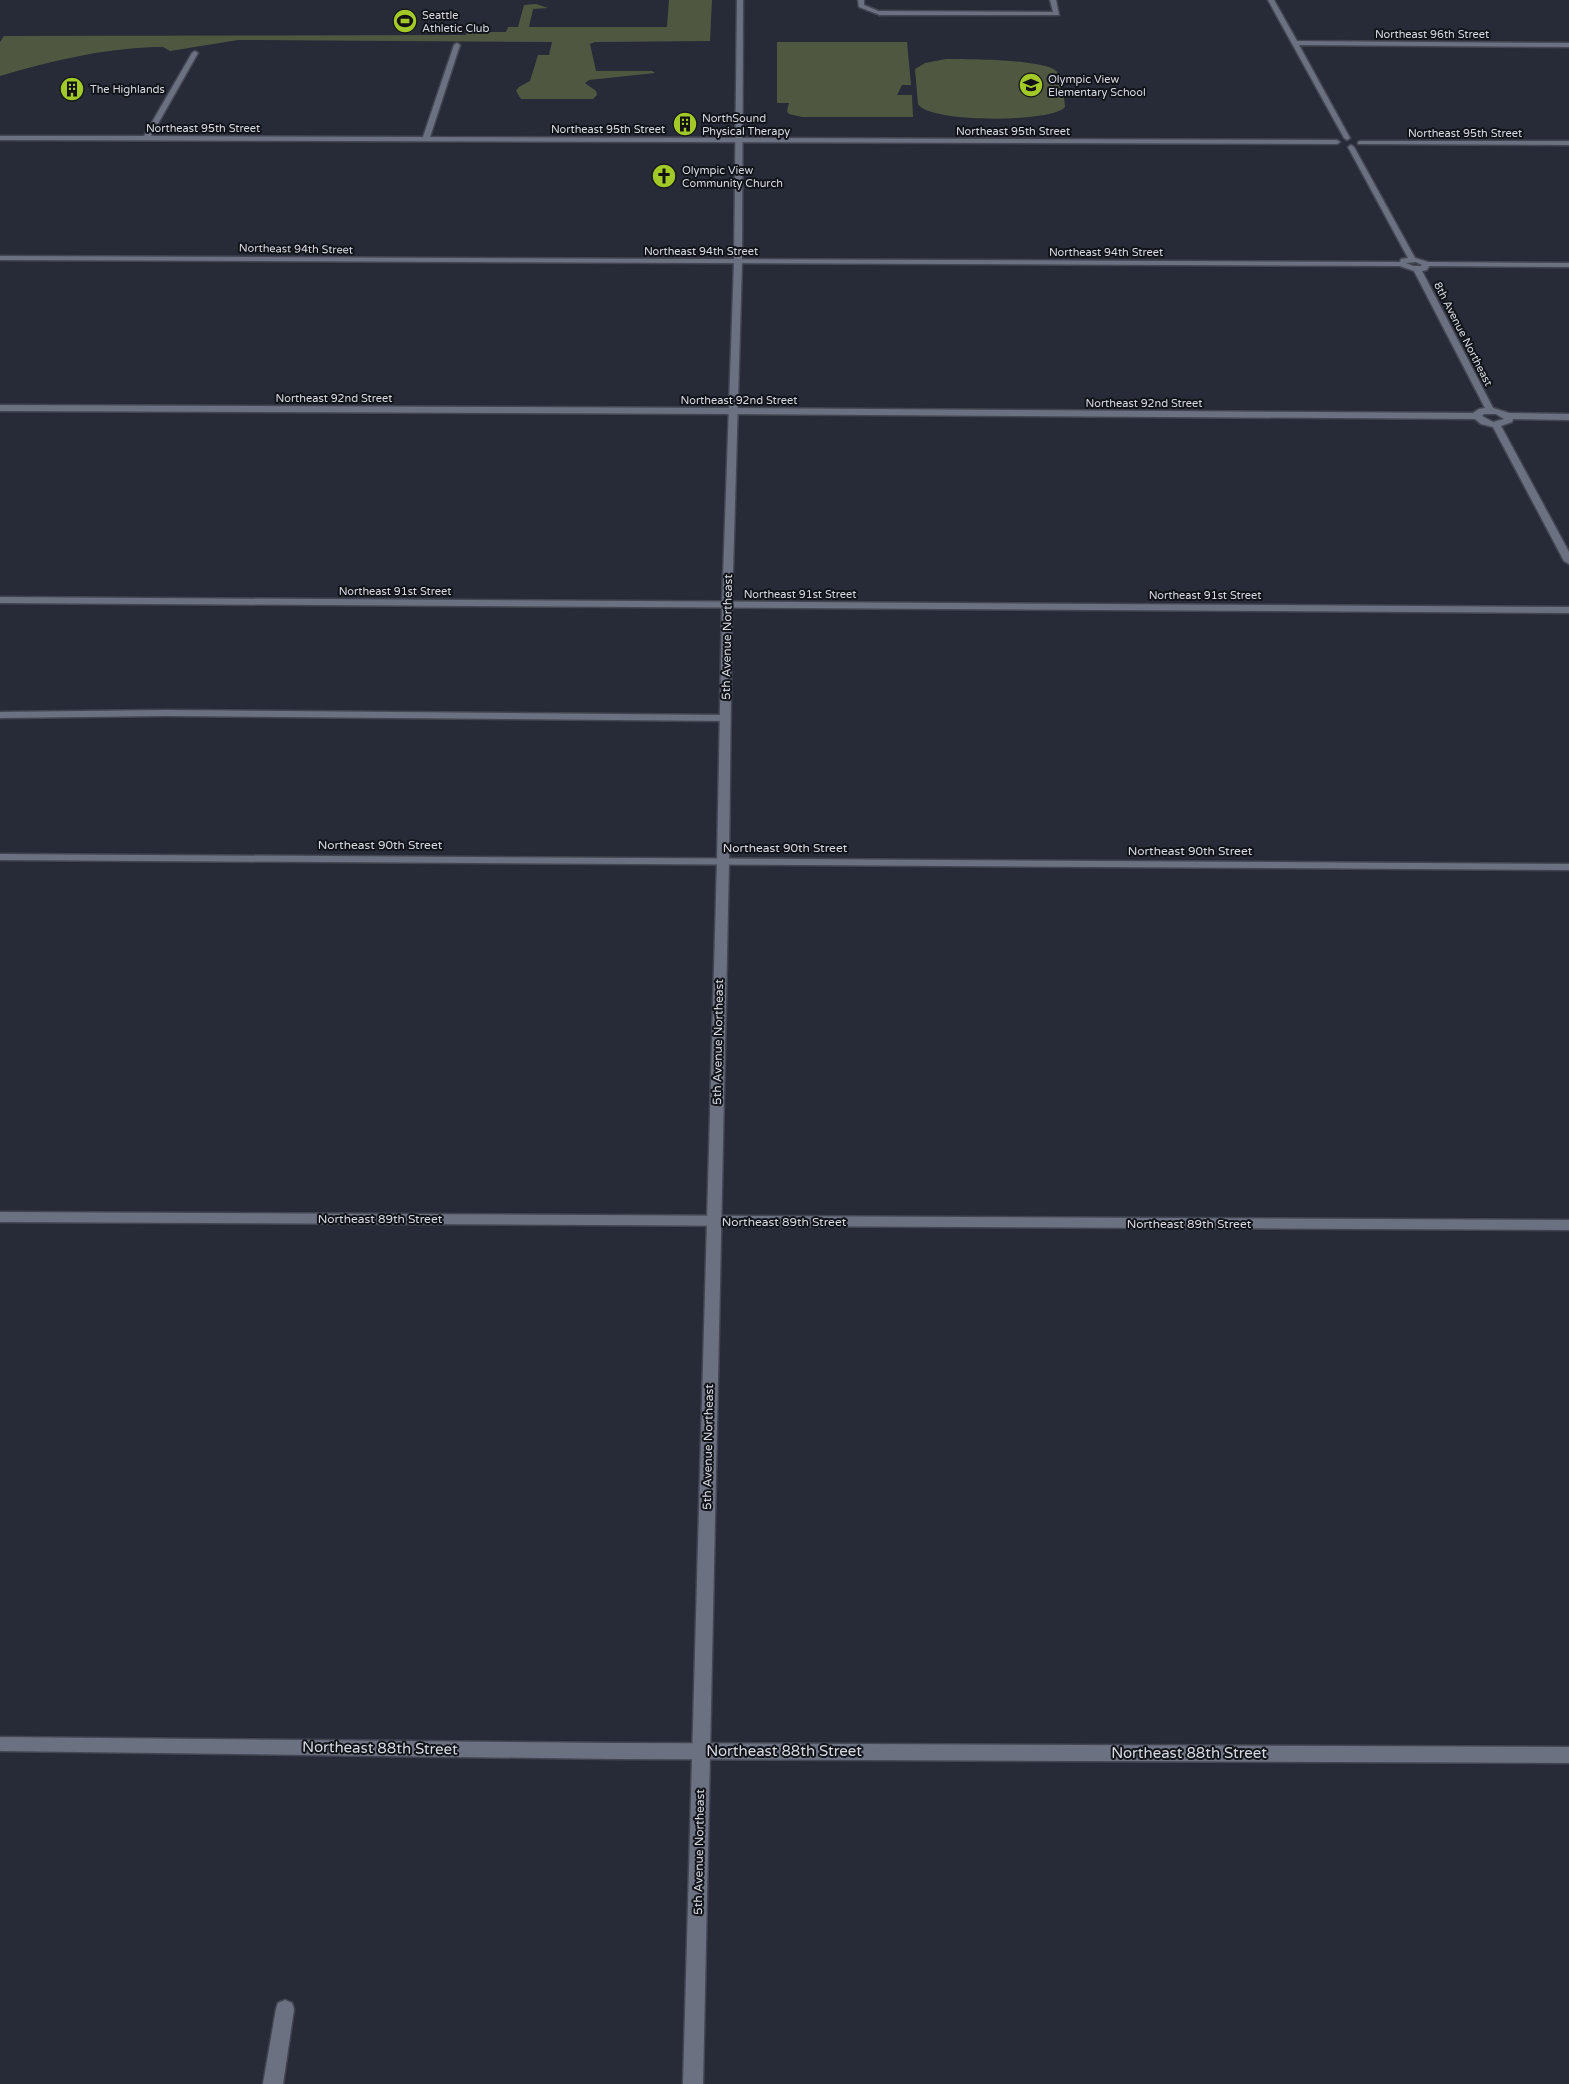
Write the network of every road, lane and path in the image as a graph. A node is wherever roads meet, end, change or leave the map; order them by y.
1 (740, 0) edge
2 (861, 0) edge
3 (1053, 0) edge
4 (1272, 0) edge
5 (1295, 43) junction
6 (457, 45) dead end
7 (1569, 45) edge
8 (195, 53) dead end
9 (0, 138) edge
10 (147, 138) junction
11 (1347, 138) junction
12 (426, 139) junction
13 (738, 140) junction
14 (1337, 142) junction
15 (1360, 143) junction
16 (1569, 143) edge
17 (1351, 147) junction
18 (0, 258) edge
19 (1412, 259) junction
20 (738, 262) junction
21 (1402, 264) junction
22 (1426, 264) junction
23 (1569, 265) edge
24 (1417, 269) junction
25 (0, 408) edge
26 (1490, 410) junction
27 (732, 411) junction
28 (1478, 416) junction
29 (1508, 416) junction
30 (1569, 417) edge
31 (1496, 424) junction
32 (1569, 561) edge
33 (0, 600) edge
34 (727, 606) junction
35 (1569, 610) edge
36 (0, 714) edge
37 (725, 718) junction
38 (0, 857) edge
39 (723, 861) junction
40 (1569, 867) edge
41 (0, 1217) edge
42 (713, 1222) junction
43 (1569, 1225) edge
44 (0, 1744) edge
45 (701, 1751) junction
46 (1569, 1756) edge
47 (285, 2009) dead end
48 (273, 2084) edge
49 (693, 2084) edge

1 - 13 street, 5th Avenue Northeast
2 - 3 street
4 - 5 street
5 - 7 street, Northeast 96th Street
5 - 11 street
6 - 12 street
8 - 10 street
9 - 10 street, Northeast 95th Street
10 - 12 street, Northeast 95th Street
11 - 14 street
11 - 15 street
12 - 13 street, Northeast 95th Street
13 - 14 street, Northeast 95th Street
13 - 20 street, 5th Avenue Northeast
14 - 17 street
15 - 16 street, Northeast 95th Street
15 - 17 street
17 - 19 street
18 - 20 street, Northeast 94th Street
19 - 21 street
19 - 22 street
20 - 21 street, Northeast 94th Street
20 - 27 street, 5th Avenue Northeast
21 - 24 street
22 - 23 street
22 - 24 street
24 - 26 street, 8th Avenue Northeast
25 - 27 street, Northeast 92nd Street
26 - 28 street
26 - 29 street
27 - 28 street, Northeast 92nd Street
27 - 34 street, 5th Avenue Northeast
28 - 31 street
29 - 30 street
29 - 31 street
31 - 32 street
33 - 34 street, Northeast 91st Street
34 - 35 street, Northeast 91st Street
34 - 37 street, 5th Avenue Northeast
36 - 37 street
37 - 39 street, 5th Avenue Northeast
38 - 39 street, Northeast 90th Street
39 - 40 street, Northeast 90th Street
39 - 42 street, 5th Avenue Northeast
41 - 42 street, Northeast 89th Street
42 - 43 street, Northeast 89th Street
42 - 45 street, 5th Avenue Northeast
44 - 45 street, Northeast 88th Street
45 - 46 street, Northeast 88th Street
45 - 49 street, 5th Avenue Northeast
47 - 48 street

